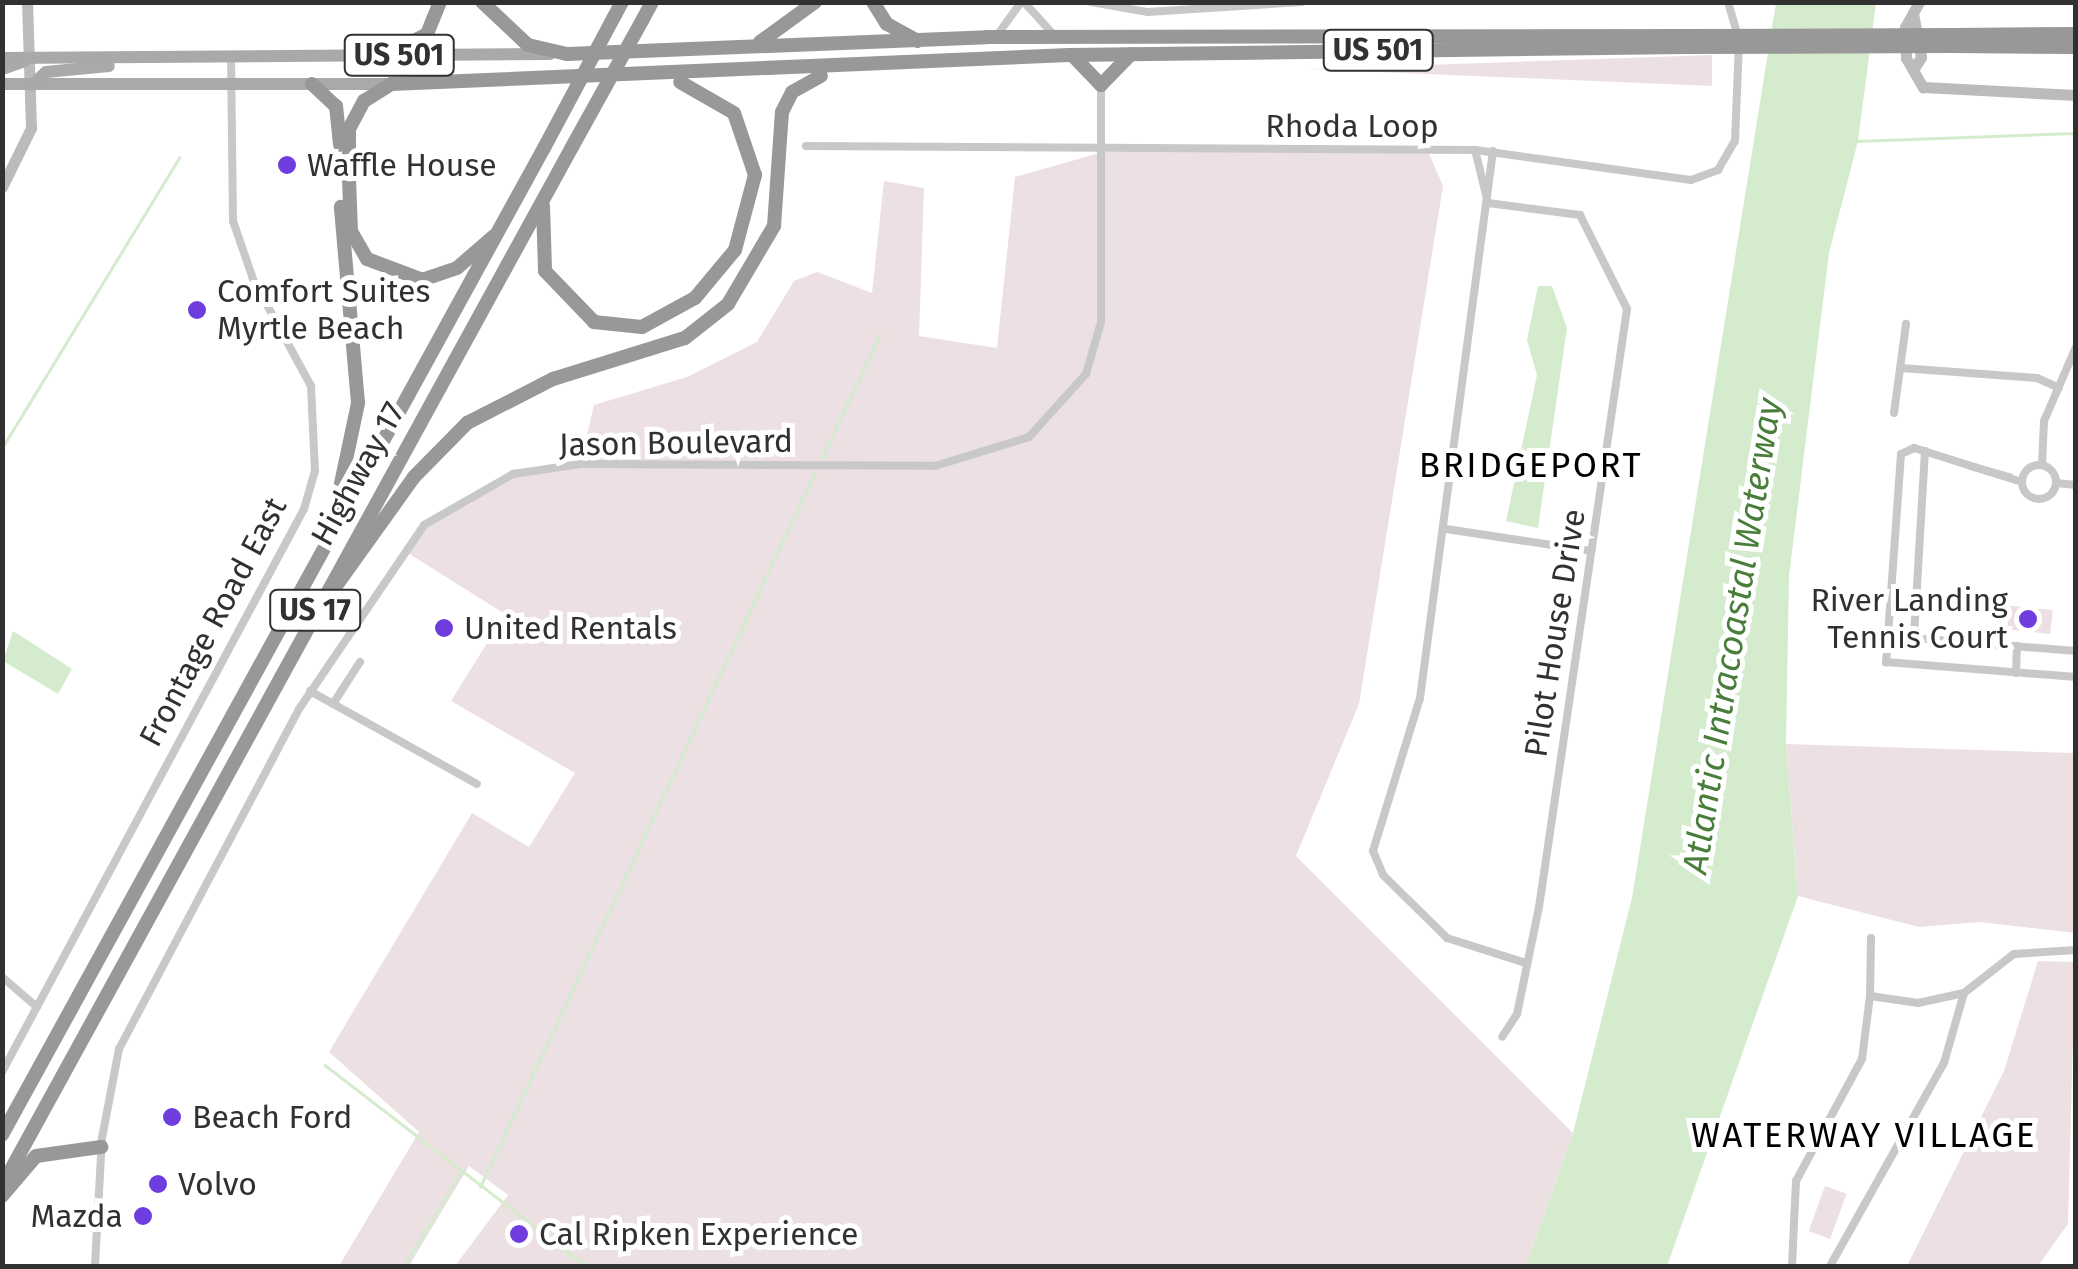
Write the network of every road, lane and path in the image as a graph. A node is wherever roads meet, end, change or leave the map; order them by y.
1 (440, 2) edge
2 (482, 2) edge
3 (652, 2) edge
4 (815, 2) edge
5 (873, 2) edge
6 (1023, 2) edge
7 (1091, 2) edge
8 (1302, 2) edge
9 (1728, 2) edge
10 (29, 4) edge
11 (618, 7) edge
12 (1916, 8) edge
13 (2076, 34) edge
14 (987, 37) junction
15 (1060, 37) junction
16 (1951, 40) junction
17 (918, 41) junction
18 (1688, 42) junction
19 (2076, 47) edge
20 (745, 48) junction
21 (567, 54) junction
22 (1131, 54) junction
23 (387, 55) junction
24 (1069, 55) junction
25 (230, 56) junction
26 (31, 57) junction
27 (160, 57) junction
28 (2, 58) edge
29 (2, 69) edge
30 (845, 69) junction
31 (664, 79) junction
32 (2, 84) edge
33 (32, 84) junction
34 (312, 84) junction
35 (392, 84) junction
36 (230, 85) junction
37 (1101, 85) junction
38 (2076, 94) edge
39 (806, 146) dead end
40 (1476, 150) junction
41 (1494, 151) junction
42 (1103, 152) junction
43 (2, 187) edge
44 (543, 200) junction
45 (1488, 203) junction
46 (494, 236) junction
47 (1906, 324) dead end
48 (2076, 348) edge
49 (1901, 368) junction
50 (2058, 388) junction
51 (1894, 413) dead end
52 (1925, 451) junction
53 (2042, 466) junction
54 (2022, 482) junction
55 (2056, 484) junction
56 (2076, 485) edge
57 (1446, 529) junction
58 (1896, 530) junction
59 (1920, 532) junction
60 (1591, 552) junction
61 (322, 555) junction
62 (310, 618) junction
63 (1888, 636) junction
64 (1914, 638) junction
65 (2017, 646) junction
66 (2076, 651) edge
67 (360, 662) dead end
68 (2016, 673) junction
69 (2076, 677) edge
70 (310, 691) junction
71 (332, 704) junction
72 (476, 784) dead end
73 (1871, 938) dead end
74 (2076, 950) edge
75 (1526, 963) junction
76 (2, 977) edge
77 (1964, 993) junction
78 (1870, 996) junction
79 (38, 1007) junction
80 (1502, 1037) dead end
81 (2, 1072) edge
82 (2, 1134) edge
83 (101, 1148) junction
84 (2, 1186) edge
85 (2, 1196) edge
86 (95, 1266) edge
87 (1792, 1266) edge
88 (1830, 1266) edge

1 - 23 highway
2 - 21 highway
3 - 44 highway, Highway 17 / US 17, bridge
4 - 20 highway
5 - 17 highway
6 - 14 street
6 - 15 street
7 - 8 street
9 - 41 street, Rhoda Loop
10 - 26 street
11 - 46 highway, Highway 17 / US 17, bridge
12 - 38 street
13 - 16 highway, US 501
14 - 15 highway, US 501
14 - 17 highway, US 501
15 - 18 highway, US 501
16 - 18 highway, US 501, bridge
16 - 19 highway, US 501
17 - 20 highway, US 501
18 - 22 highway, US 501
20 - 21 highway, US 501
21 - 23 main road, US 501
22 - 24 highway, US 501
22 - 37 highway
23 - 25 main road, US 501
24 - 30 highway, US 501
24 - 37 highway
25 - 27 main road, US 501
25 - 36 street, Frontage Road East
26 - 27 main road, US 501
26 - 28 main road, US 501
26 - 29 main road
26 - 33 street
27 - 33 main road
30 - 31 highway, US 501
30 - 62 highway
31 - 35 highway, US 501
31 - 44 highway
32 - 33 main road, US 501
33 - 36 main road, US 501
33 - 43 street
34 - 35 main road, US 501
34 - 36 main road, US 501
34 - 61 highway
35 - 46 highway
36 - 79 street, Frontage Road East
37 - 42 street, Jason Boulevard
39 - 42 street, Rhoda Loop
40 - 41 street, Rhoda Loop
40 - 42 street, Rhoda Loop
40 - 45 street
41 - 45 street
42 - 70 street, Jason Boulevard
44 - 62 highway, Highway 17 / US 17
45 - 57 street
45 - 60 street, Pilot House Drive
46 - 61 highway, Highway 17 / US 17
47 - 49 street
48 - 50 street
49 - 50 street
49 - 51 street
50 - 53 street
52 - 54 street
52 - 58 street
52 - 59 street
53 - 54 street
53 - 55 street
54 - 55 street
55 - 56 street
57 - 60 street
57 - 75 street
58 - 59 street
58 - 63 street
59 - 64 street
60 - 75 street, Pilot House Drive
61 - 82 highway, Highway 17 / US 17
62 - 84 highway, Highway 17 / US 17
63 - 64 street
63 - 68 street
64 - 65 street
65 - 66 street
65 - 68 street
67 - 71 street
68 - 69 street
70 - 71 street
70 - 83 street, Jason Boulevard
71 - 72 street
73 - 78 street
74 - 77 street
75 - 80 street, Pilot House Drive
76 - 79 street
77 - 78 street
77 - 88 street
78 - 87 street
79 - 81 street, Frontage Road East
83 - 85 highway
83 - 86 street, Jason Boulevard

